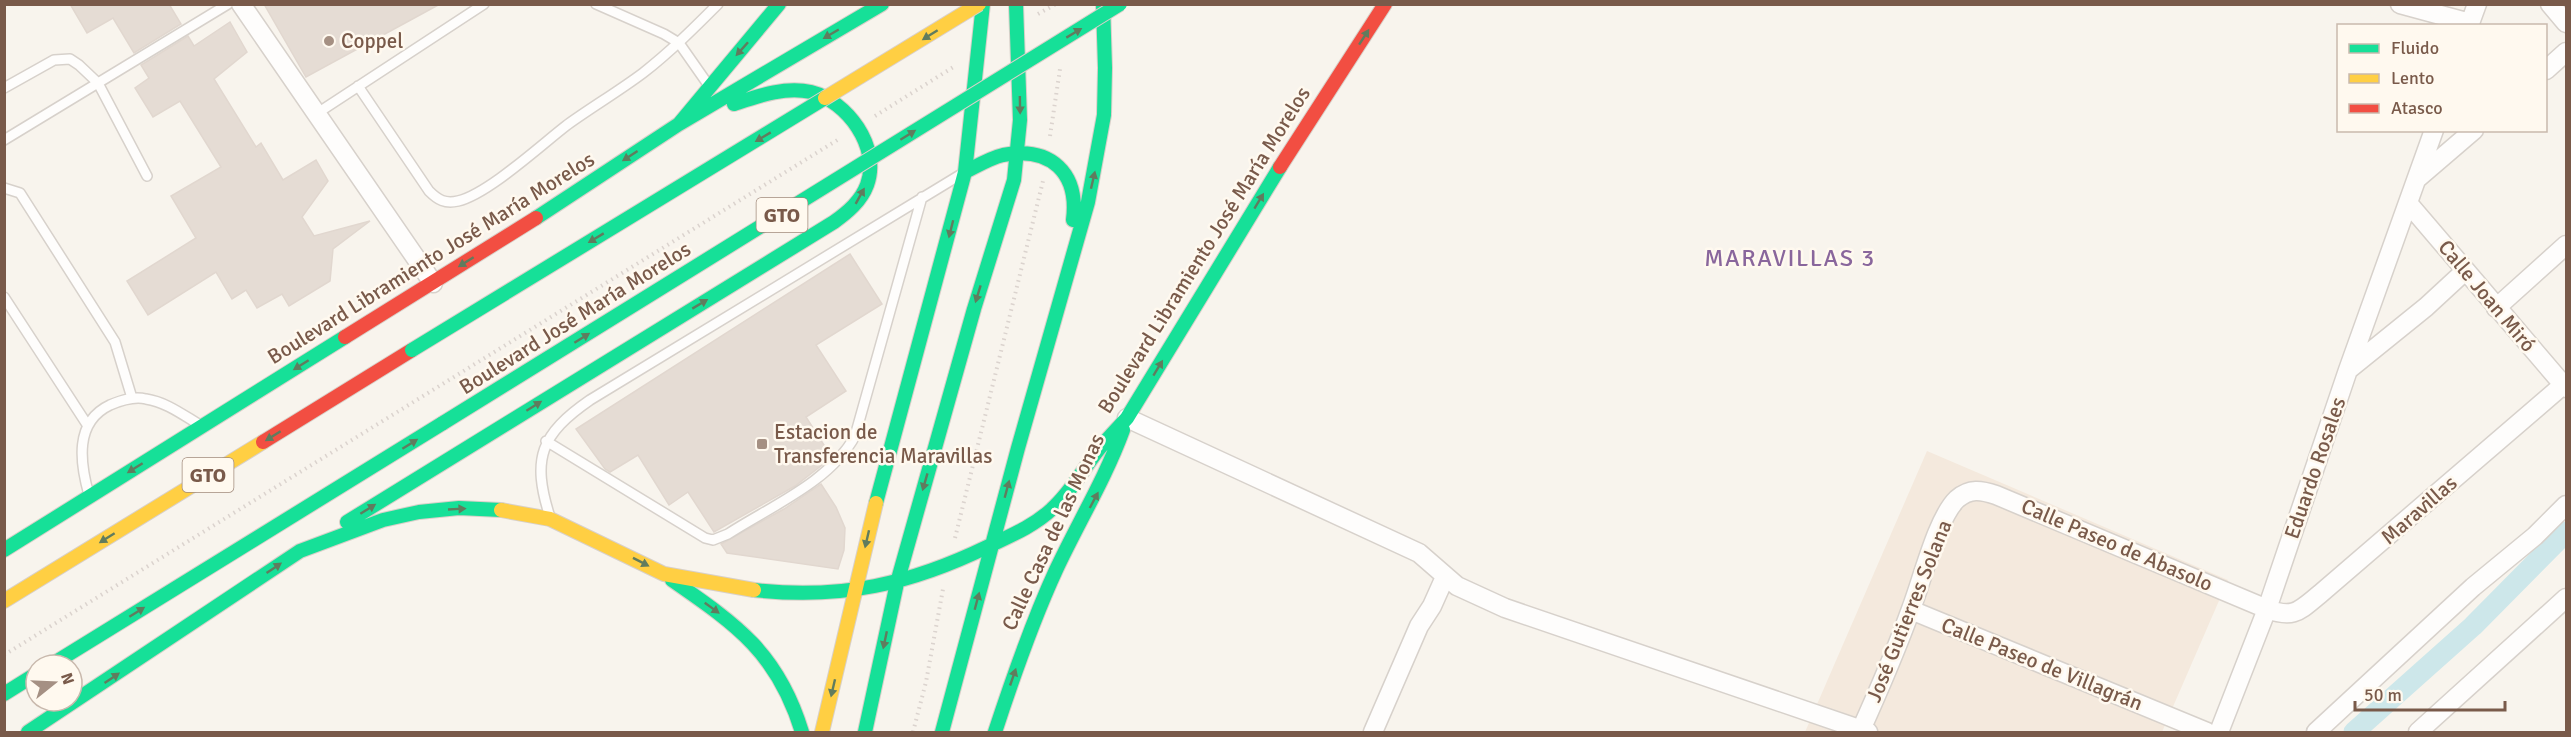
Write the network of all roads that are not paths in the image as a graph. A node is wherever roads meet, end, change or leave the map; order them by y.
1 (228, 4) edge
2 (241, 4) edge
3 (484, 4) edge
4 (596, 4) edge
5 (718, 4) edge
6 (779, 4) edge
7 (882, 4) edge
8 (981, 4) edge
9 (1016, 4) edge
10 (1103, 4) edge
11 (1120, 4) edge
12 (1385, 4) edge
13 (2400, 4) edge
14 (2477, 4) edge
15 (2550, 4) edge
16 (2566, 23) edge
17 (2470, 24) edge
18 (680, 42) junction
19 (2566, 52) edge
20 (2547, 69) edge
21 (98, 83) junction
22 (358, 86) junction
23 (709, 86) junction
24 (4, 88) edge
25 (316, 114) junction
26 (679, 124) junction
27 (2433, 132) edge
28 (2472, 132) edge
29 (4, 140) edge
30 (1018, 154) junction
31 (965, 172) junction
32 (147, 176) dead end
33 (2418, 178) junction
34 (4, 188) edge
35 (922, 197) junction
36 (2408, 203) junction
37 (2566, 245) edge
38 (2465, 271) junction
39 (433, 283) junction
40 (4, 297) edge
41 (2496, 308) junction
42 (2348, 370) junction
43 (2565, 387) edge
44 (132, 398) junction
45 (1029, 408) junction
46 (1127, 418) junction
47 (88, 426) junction
48 (202, 426) junction
49 (546, 441) junction
50 (1965, 494) joint
51 (90, 496) junction
52 (2566, 505) edge
53 (550, 519) junction
54 (991, 546) junction
55 (4, 550) edge
56 (300, 551) junction
57 (664, 574) junction
58 (1445, 577) junction
59 (897, 583) junction
60 (855, 590) junction
61 (4, 601) edge
62 (2565, 604) edge
63 (2267, 609) junction
64 (1911, 610) junction
65 (70, 653) edge
66 (24, 682) edge
67 (4, 694) edge
68 (28, 732) edge
69 (802, 732) edge
70 (822, 732) edge
71 (865, 732) edge
72 (942, 732) edge
73 (994, 732) edge
74 (1373, 732) edge
75 (1863, 732) edge
76 (2207, 732) edge
77 (2219, 732) edge
78 (2316, 732) edge
79 (2418, 732) edge

1 - 21 lane
2 - 25 street
3 - 22 lane
4 - 18 lane
5 - 18 lane
6 -> 23 street
7 -> 26 street, Boulevard Libramiento José María Morelos
8 - 31 street
8 -> 61 street, GTO, bridge
9 -> 30 street
45 -> 10 street
65 -> 11 street, Boulevard José María Morelos / GTO, bridge
46 -> 12 street, Boulevard Libramiento José María Morelos
13 - 17 street
14 - 17 street
15 - 16 street
18 - 22 lane
18 - 23 lane
19 - 20 street
21 - 24 lane
21 - 29 lane
21 - 32 lane
22 - 25 lane
23 - 26 street
25 - 39 street
26 -> 39 street, Boulevard Libramiento José María Morelos
56 -> 26 street
27 - 33 street, Eduardo Rosales
28 - 33 street
30 - 31 street
30 - 45 street
30 -> 59 street
31 - 35 lane
31 -> 60 street
33 - 36 street, Eduardo Rosales
34 - 44 lane
35 - 49 lane
35 - 49 lane
36 - 38 street, Calle Joan Miró
36 - 42 street, Eduardo Rosales
37 - 41 street
38 - 41 street, Calle Joan Miró
38 - 42 street
39 -> 48 street, Boulevard Libramiento José María Morelos
40 - 47 lane
41 - 43 street, Calle Joan Miró
42 - 63 street, Eduardo Rosales
43 - 63 street, Maravillas
44 - 47 lane
44 - 48 lane
54 -> 45 street
46 - 54 street, Boulevard Libramiento José María Morelos
46 - 58 street
73 -> 46 street, Calle Casa de las Monas
47 - 51 lane
48 -> 51 street, Boulevard Libramiento José María Morelos
49 - 53 lane
50 - 63 street, Calle Paseo de Abasolo
50 - 64 street, José Gutierres Solana
51 - 55 street, Boulevard Libramiento José María Morelos
52 - 78 street
56 -> 53 street, Boulevard Libramiento José María Morelos
53 -> 57 street, Boulevard Libramiento José María Morelos
54 - 59 street, Boulevard Libramiento José María Morelos
72 -> 54 street
68 -> 56 street, Boulevard Libramiento José María Morelos
57 - 60 street, Boulevard Libramiento José María Morelos
57 -> 69 street
58 - 74 street
58 - 75 street
59 - 60 street, Boulevard Libramiento José María Morelos
59 -> 71 street
60 -> 70 street
62 - 79 street
63 - 77 street, Eduardo Rosales
64 - 75 street, José Gutierres Solana
64 - 76 street, Calle Paseo de Villagrán
66 - 67 street

